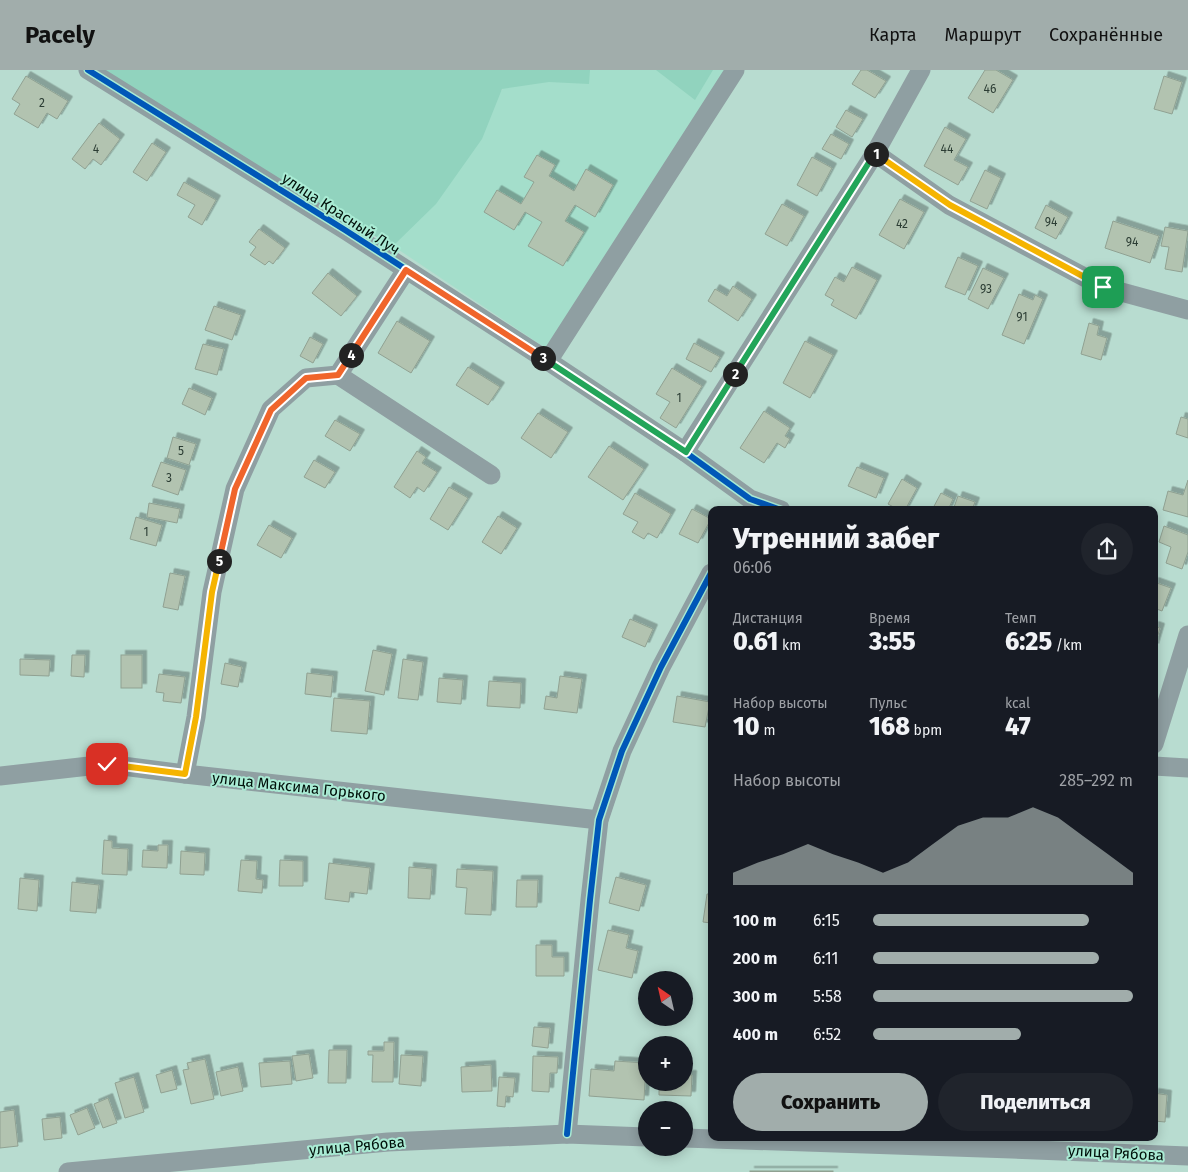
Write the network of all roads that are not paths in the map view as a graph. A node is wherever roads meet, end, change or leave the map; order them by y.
1 (88, 70) edge
2 (735, 70) edge
3 (921, 70) edge
4 (875, 153) junction
5 (406, 270) junction
6 (1188, 310) edge
7 (548, 361) junction
8 (338, 375) junction
9 (686, 452) junction
10 (492, 475) dead end
11 (748, 505) edge
12 (708, 579) edge
13 (1188, 635) edge
14 (1158, 731) edge
15 (1158, 766) edge
16 (1188, 768) edge
17 (185, 774) junction
18 (0, 776) edge
19 (599, 820) junction
20 (567, 1134) junction
21 (638, 1137) edge
22 (693, 1138) edge
23 (708, 1138) edge
24 (882, 1141) edge
25 (1014, 1143) edge
26 (1188, 1156) edge
27 (68, 1172) edge

1 - 5 street, улица Красный Луч
2 - 7 street
3 - 4 street
4 - 6 street
4 - 9 street
5 - 7 street, улица Красный Луч
5 - 8 street
7 - 9 street, улица Красный Луч
8 - 10 street
8 - 17 street
9 - 11 street, улица Красный Луч
12 - 19 street
13 - 14 street
15 - 16 street
17 - 18 street, улица Максима Горького
17 - 19 street, улица Максима Горького
19 - 20 street
20 - 21 street, улица Рябова
20 - 27 street, улица Рябова
22 - 23 street, улица Рябова
24 - 25 street, улица Рябова
25 - 26 street, улица Рябова

